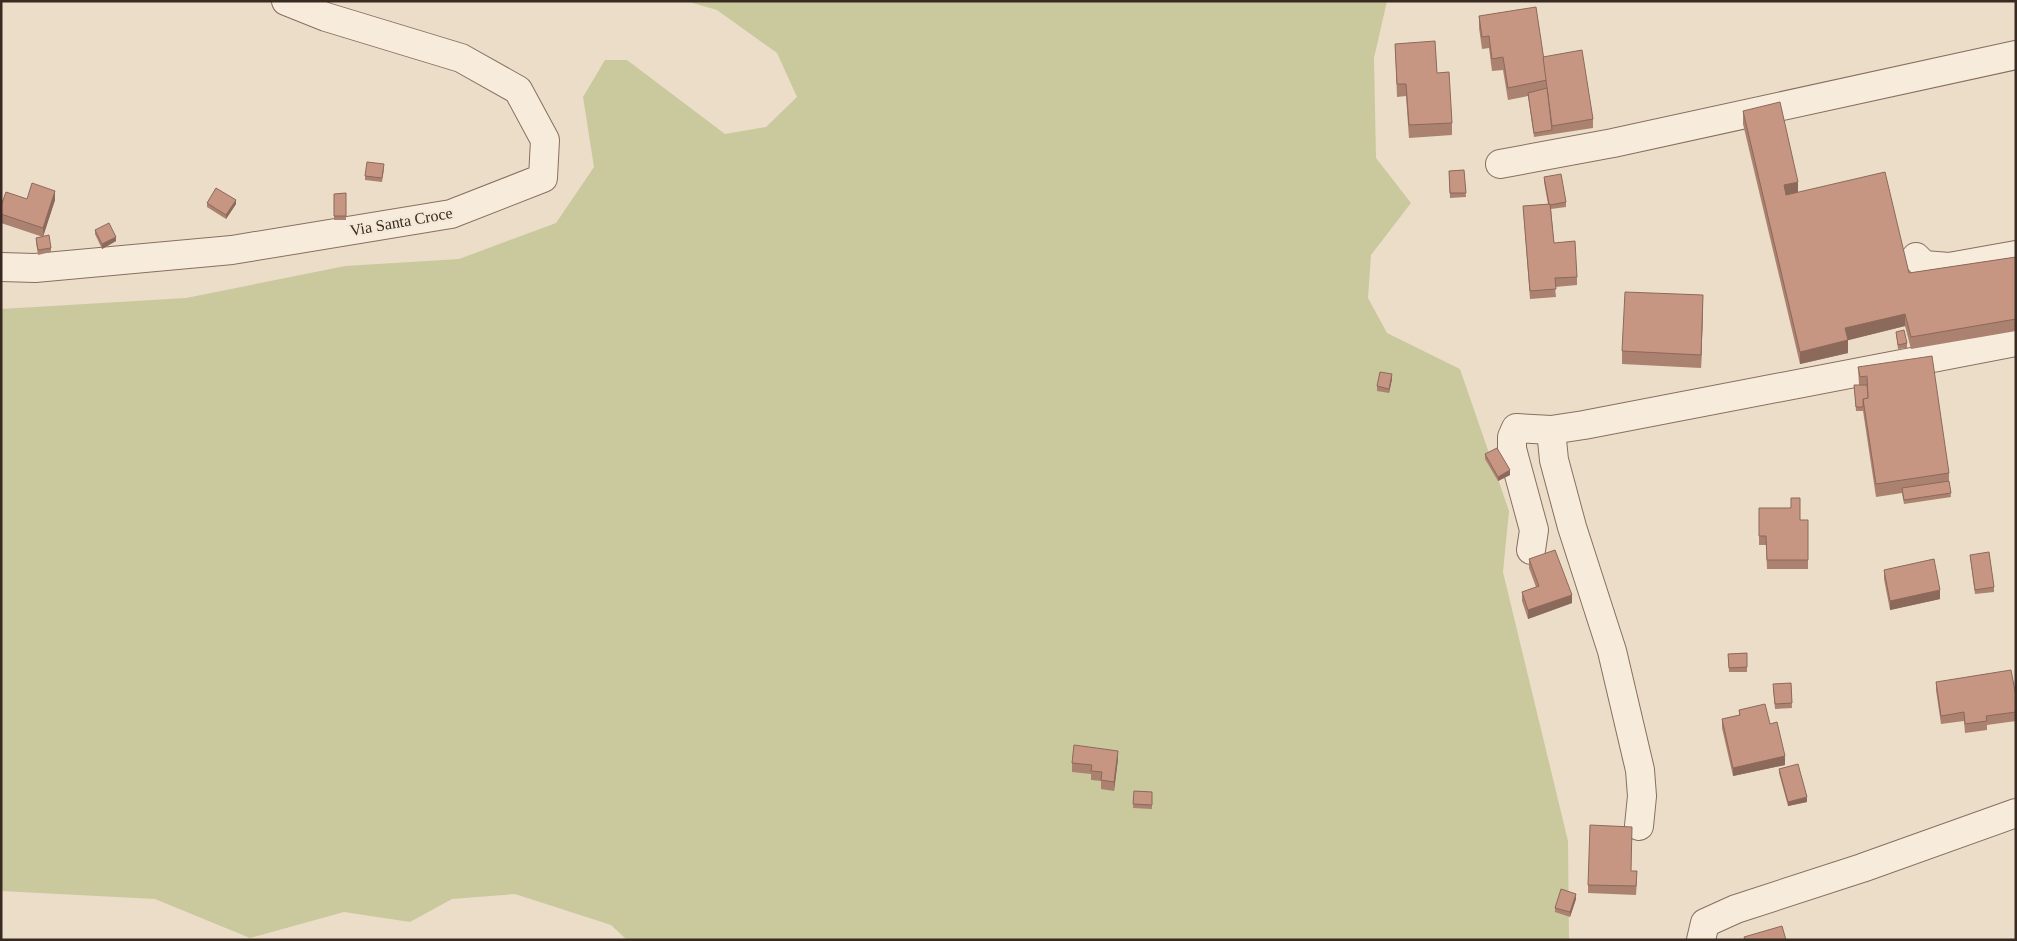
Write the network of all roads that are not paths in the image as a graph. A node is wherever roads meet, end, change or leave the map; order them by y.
1 (286, 1) edge
2 (2016, 55) edge
3 (1500, 164) dead end
4 (2016, 255) edge
5 (1916, 257) dead end
6 (1, 267) edge
7 (2016, 342) edge
8 (1551, 430) junction
9 (1532, 550) dead end
10 (2016, 813) edge
11 (1639, 826) dead end
12 (1702, 940) edge

1 - 6 street, Via Santa Croce
2 - 3 street
4 - 5 street
7 - 8 street
8 - 9 street
8 - 11 street
10 - 12 street

